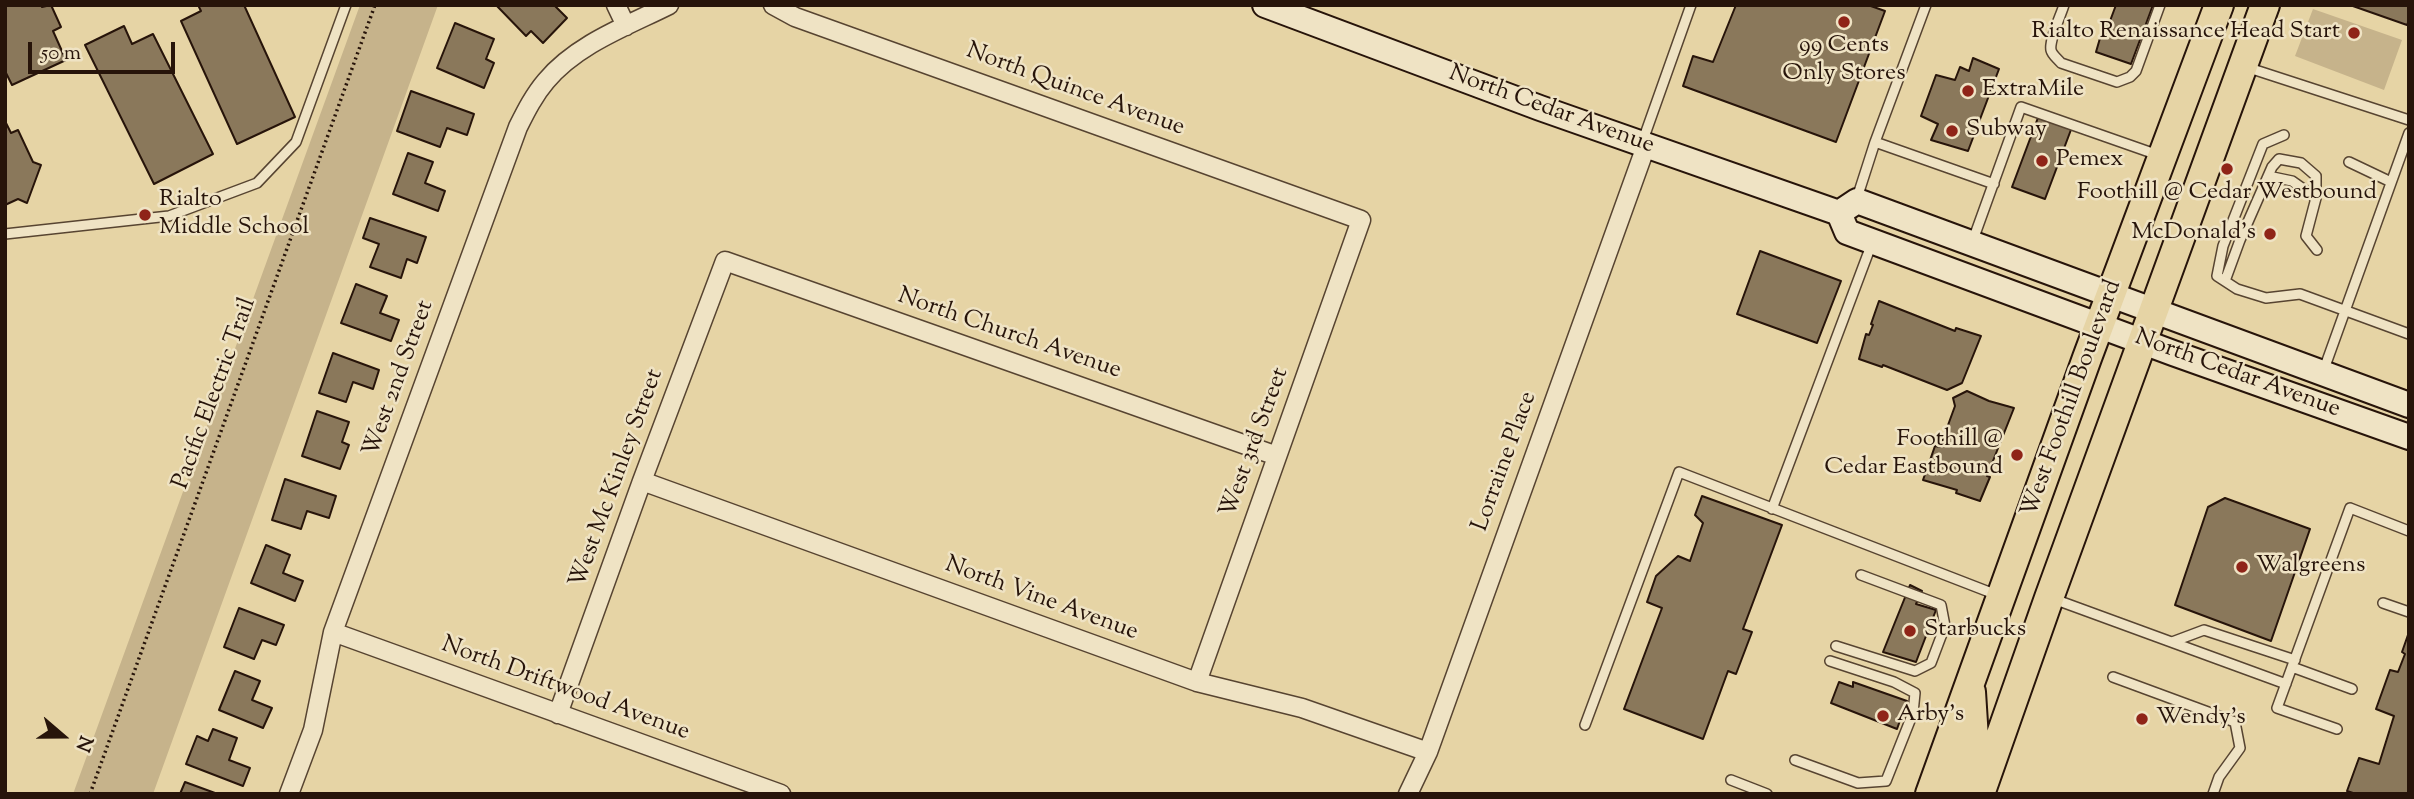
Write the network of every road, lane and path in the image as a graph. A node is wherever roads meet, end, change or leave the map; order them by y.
1 (346, 5) edge
2 (375, 5) edge
3 (615, 5) edge
4 (669, 5) edge
5 (773, 5) edge
6 (1265, 5) edge
7 (1691, 5) edge
8 (1926, 5) edge
9 (2064, 5) edge
10 (2160, 5) edge
11 (2219, 5) edge
12 (2265, 5) edge
13 (625, 26) junction
14 (2244, 66) junction
15 (2409, 120) edge
16 (2409, 133) edge
17 (2284, 135) dead end
18 (1875, 142) junction
19 (1644, 145) junction
20 (2163, 157) junction
21 (2348, 162) dead end
22 (2268, 176) junction
23 (2391, 182) junction
24 (1994, 184) junction
25 (2316, 198) junction
26 (1848, 207) junction
27 (1361, 220) joint
28 (5, 234) edge
29 (1872, 241) junction
30 (1972, 243) junction
31 (2317, 250) dead end
32 (725, 261) joint
33 (2225, 281) junction
34 (2112, 294) junction
35 (2154, 310) junction
36 (2345, 310) junction
37 (2100, 325) junction
38 (2409, 334) edge
39 (2143, 340) junction
40 (2322, 373) junction
41 (2409, 405) edge
42 (2409, 437) edge
43 (1277, 456) junction
44 (642, 481) junction
45 (1772, 509) junction
46 (2409, 531) edge
47 (1861, 575) dead end
48 (2001, 596) junction
49 (2049, 598) junction
50 (2383, 603) dead end
51 (2409, 612) edge
52 (333, 632) junction
53 (2172, 642) junction
54 (1836, 646) dead end
55 (1830, 661) dead end
56 (2293, 664) junction
57 (2113, 677) dead end
58 (1197, 682) junction
59 (1970, 682) junction
60 (2286, 684) junction
61 (2351, 689) dead end
62 (558, 714) junction
63 (1585, 725) dead end
64 (2337, 729) dead end
65 (1428, 752) junction
66 (1795, 760) dead end
67 (1731, 780) dead end
68 (90, 794) edge
69 (289, 794) edge
70 (780, 794) edge
71 (1408, 794) edge
72 (1767, 794) edge
73 (1930, 794) edge
74 (1954, 794) edge
75 (1980, 794) edge
76 (2213, 794) edge

1 - 28 lane
2 - 68 path, Pacific Electric Trail
3 - 13 street
4 - 13 street, West 2nd Street
5 - 27 street, North Quince Avenue
6 - 19 main road, North Cedar Avenue
7 - 19 lane
8 - 18 lane
9 - 10 lane
11 - 20 main road, West Foothill Boulevard
12 - 14 main road, West Foothill Boulevard
13 - 52 street, West 2nd Street
14 - 15 lane
14 - 35 main road, West Foothill Boulevard
16 - 23 lane
17 - 33 lane
18 - 24 lane
18 - 26 lane
19 - 26 main road, North Cedar Avenue
19 - 65 street, Lorraine Place
20 - 24 lane
20 - 34 main road, West Foothill Boulevard
21 - 23 lane
22 - 25 lane
22 - 25 lane
22 - 33 lane
23 - 36 lane
24 - 30 lane
25 - 31 lane
26 - 29 main road, North Cedar Avenue
26 - 30 main road, North Cedar Avenue
27 - 43 street, West 3rd Street
29 - 37 main road, North Cedar Avenue
29 - 45 lane
30 - 34 main road, North Cedar Avenue
32 - 43 street, North Church Avenue
32 - 44 street, West Mc Kinley Street
33 - 36 lane
34 - 35 main road, North Cedar Avenue
34 - 37 main road, West Foothill Boulevard
35 - 39 main road, West Foothill Boulevard
35 - 40 main road, North Cedar Avenue
36 - 38 lane
36 - 40 lane
37 - 39 main road, North Cedar Avenue
37 - 48 main road, West Foothill Boulevard
39 - 42 main road, North Cedar Avenue
39 - 49 main road, West Foothill Boulevard
40 - 41 main road, North Cedar Avenue
43 - 58 street, West 3rd Street
44 - 58 street, North Vine Avenue
44 - 62 street, West Mc Kinley Street
45 - 48 lane
45 - 63 lane
46 - 56 lane
47 - 54 lane
48 - 59 main road, West Foothill Boulevard
49 - 53 lane
49 - 75 main road, West Foothill Boulevard
50 - 51 lane
52 - 62 street, North Driftwood Avenue
52 - 69 street, West 2nd Street
53 - 56 lane
53 - 60 lane
55 - 66 lane
56 - 60 lane
56 - 61 lane
57 - 76 lane
58 - 65 street, North Vine Avenue
59 - 73 main road, West Foothill Boulevard
59 - 74 main road
60 - 64 lane
62 - 70 street, North Driftwood Avenue
65 - 71 street, Lorraine Place
67 - 72 lane

